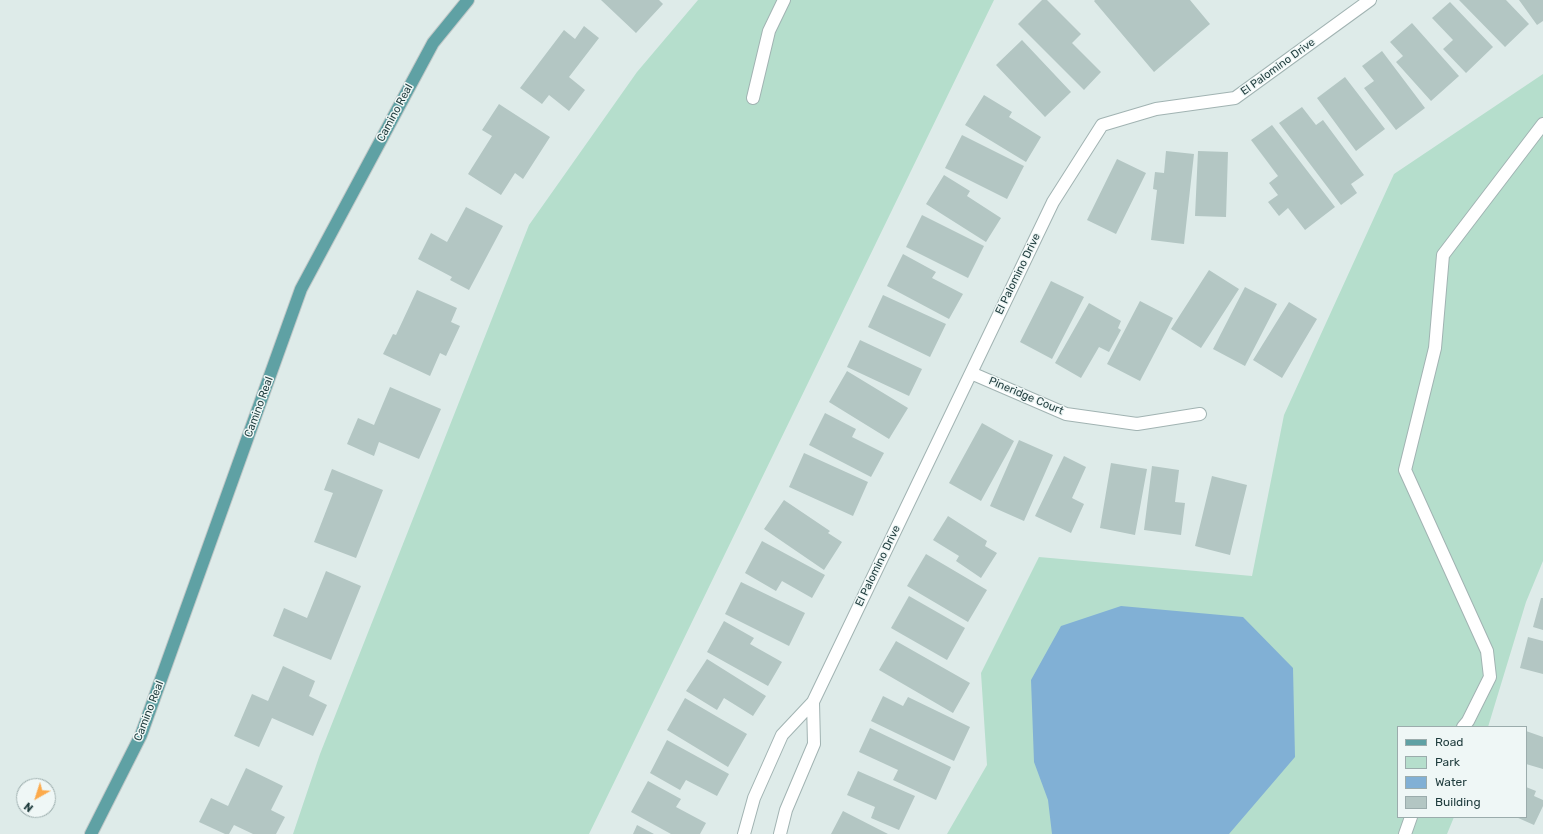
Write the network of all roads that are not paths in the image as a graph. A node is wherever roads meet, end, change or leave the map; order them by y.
1 (468, 0) edge
2 (784, 0) edge
3 (1370, 0) edge
4 (753, 98) dead end
5 (1543, 124) edge
6 (971, 373) junction
7 (1200, 414) dead end
8 (814, 702) junction
9 (1464, 726) edge
10 (1411, 818) edge
11 (91, 834) edge
12 (744, 834) edge
13 (780, 834) edge
14 (1405, 834) edge

1 - 11 main road, Camino Real
2 - 4 street
3 - 6 street, El Palomino Drive
5 - 9 street
6 - 7 street, Pineridge Court
6 - 8 street, El Palomino Drive
8 - 12 street, El Palomino Drive
8 - 13 street, El Palomino Drive
10 - 14 street

